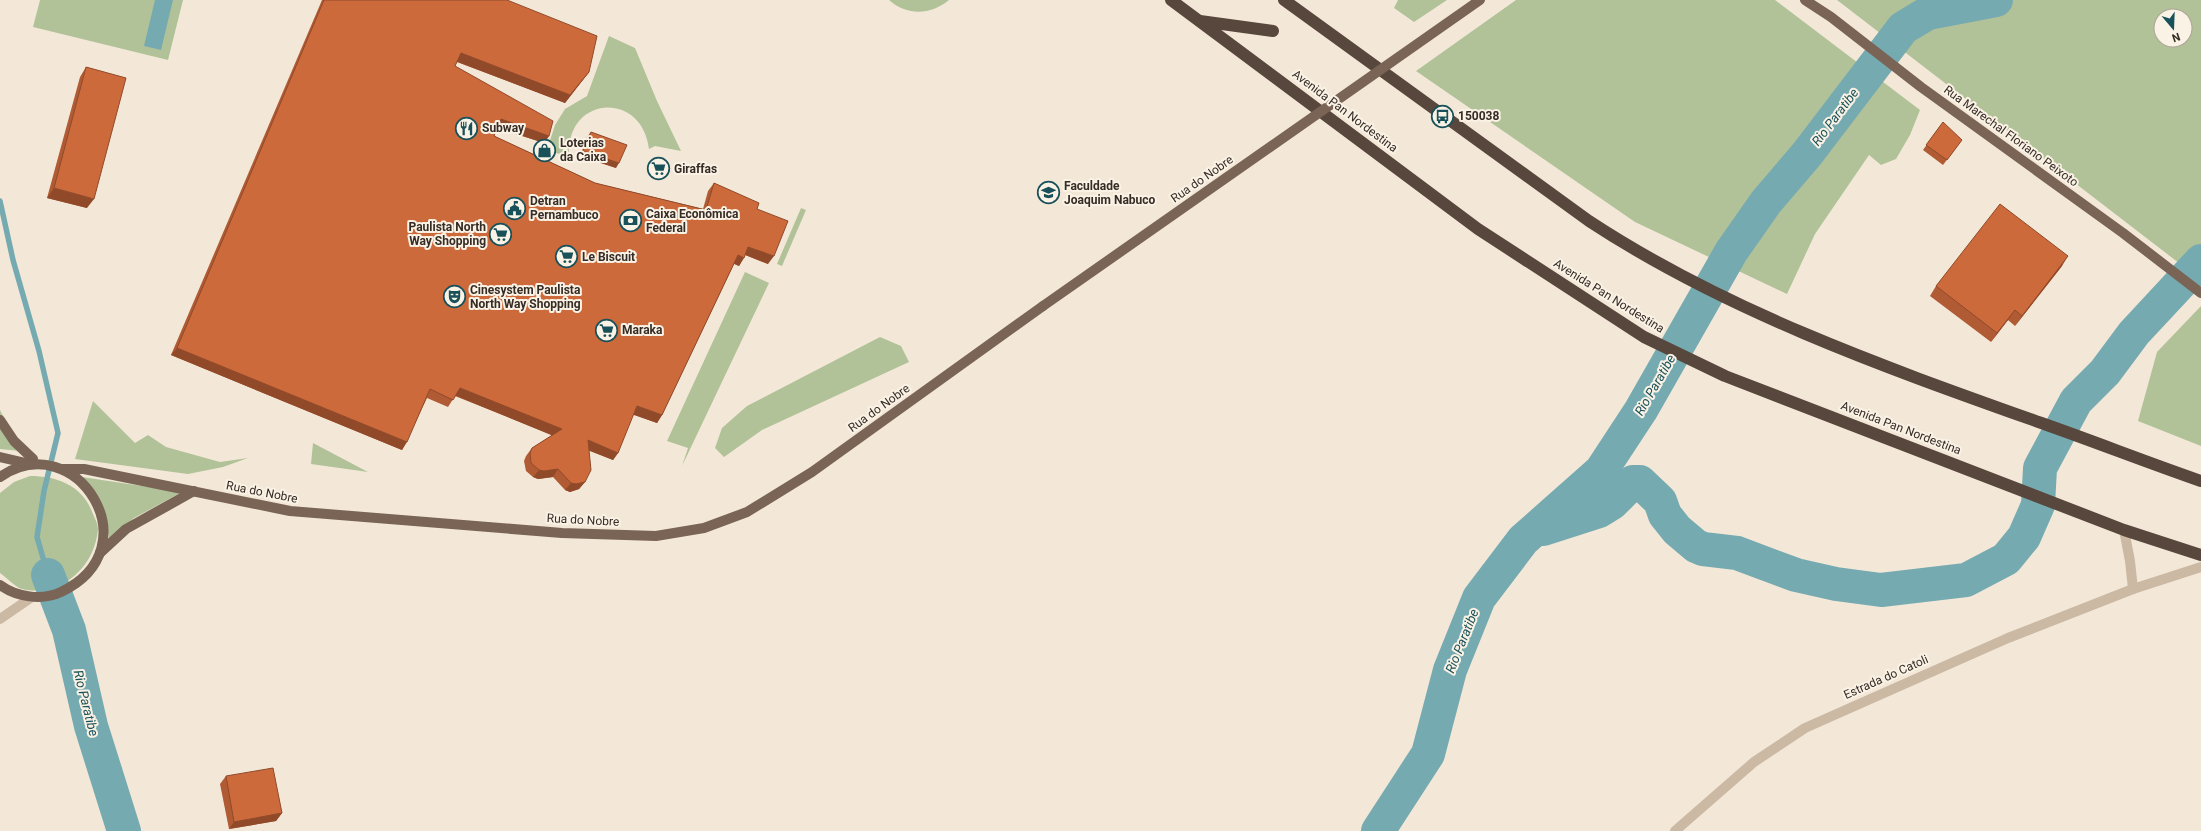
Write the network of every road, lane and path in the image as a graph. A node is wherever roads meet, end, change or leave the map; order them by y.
1 (1171, 0) edge
2 (1284, 0) edge
3 (1480, 0) edge
4 (1805, 0) edge
5 (1199, 21) junction
6 (1273, 31) dead end
7 (2201, 293) edge
8 (0, 420) edge
9 (0, 457) edge
10 (37, 464) junction
11 (59, 469) junction
12 (0, 477) edge
13 (2201, 481) edge
14 (194, 491) junction
15 (2124, 530) junction
16 (100, 552) junction
17 (2201, 555) edge
18 (2201, 567) edge
19 (0, 585) edge
20 (2133, 589) junction
21 (34, 597) junction
22 (0, 619) edge
23 (1675, 831) edge

1 - 5 highway, Avenida Pan Nordestina
2 - 13 highway
3 - 14 main road, Rua do Nobre, bridge
4 - 7 main road, Rua Marechal Floriano Peixoto
5 - 6 highway
5 - 15 highway, Avenida Pan Nordestina
8 - 10 main road
9 - 10 main road
10 - 11 main road
10 - 12 main road
11 - 14 main road, Rua do Nobre
11 - 16 main road
14 - 16 main road
15 - 17 highway, Avenida Pan Nordestina
15 - 20 street
16 - 21 main road
18 - 20 street, Estrada do Catoli
19 - 21 main road
20 - 23 street, Estrada do Catoli
21 - 22 street

